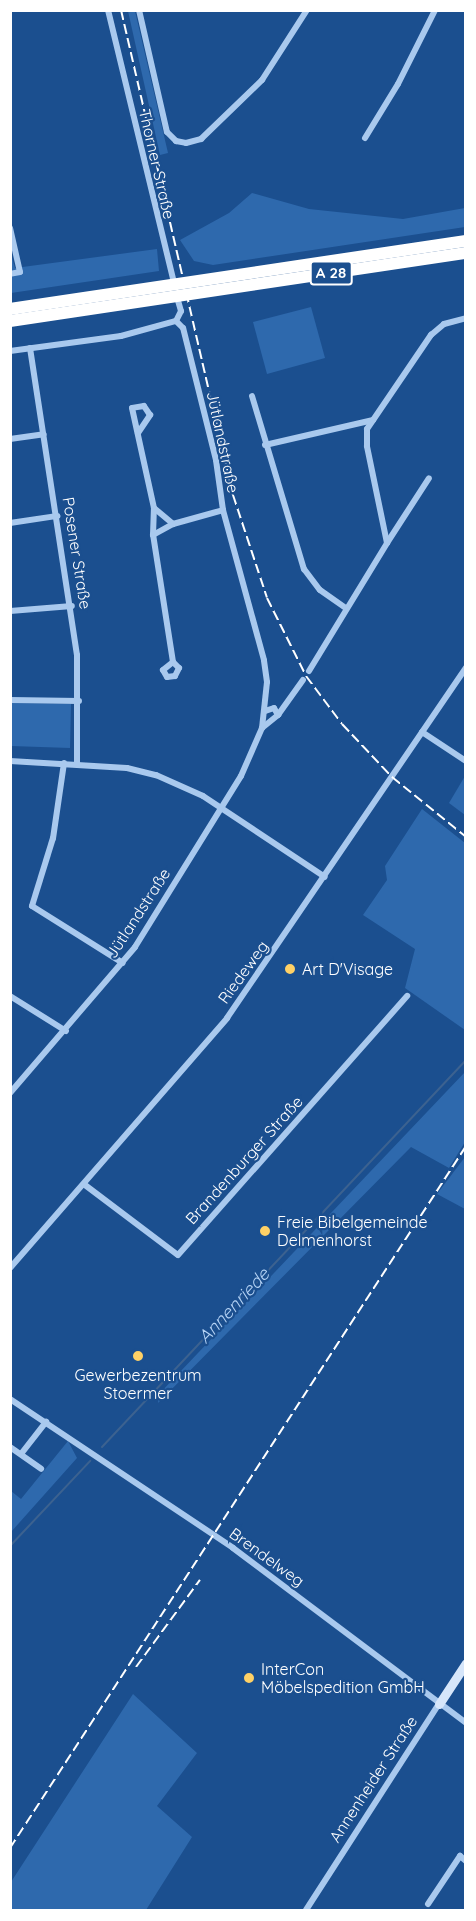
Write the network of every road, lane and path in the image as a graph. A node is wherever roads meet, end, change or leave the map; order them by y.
1 (108, 10) edge
2 (139, 10) edge
3 (308, 10) edge
4 (435, 10) edge
5 (365, 138) dead end
6 (10, 228) edge
7 (465, 241) edge
8 (465, 253) edge
9 (10, 274) edge
10 (196, 287) junction
11 (173, 290) junction
12 (10, 309) edge
13 (465, 318) edge
14 (10, 321) edge
15 (176, 321) junction
16 (30, 348) junction
17 (10, 351) edge
18 (252, 396) dead end
19 (373, 420) junction
20 (138, 433) dead end
21 (44, 434) junction
22 (10, 439) edge
23 (265, 445) junction
24 (429, 478) dead end
25 (154, 508) junction
26 (223, 510) junction
27 (57, 516) junction
28 (10, 524) edge
29 (173, 524) junction
30 (153, 535) junction
31 (387, 543) junction
32 (72, 606) junction
33 (346, 608) junction
34 (10, 611) edge
35 (173, 662) dead end
36 (465, 668) edge
37 (309, 671) dead end
38 (303, 680) dead end
39 (10, 699) edge
40 (79, 701) junction
41 (265, 711) junction
42 (278, 715) junction
43 (262, 728) junction
44 (423, 732) junction
45 (10, 761) edge
46 (465, 761) edge
47 (64, 763) junction
48 (77, 763) junction
49 (221, 808) junction
50 (325, 878) junction
51 (123, 963) junction
52 (10, 996) edge
53 (407, 996) dead end
54 (66, 1031) junction
55 (10, 1093) edge
56 (85, 1185) junction
57 (10, 1268) edge
58 (10, 1399) edge
59 (46, 1422) junction
60 (10, 1447) edge
61 (21, 1454) junction
62 (41, 1468) dead end
63 (465, 1663) edge
64 (440, 1704) junction
65 (465, 1723) edge
66 (465, 1861) edge
67 (428, 1904) dead end
68 (306, 1911) edge

1 - 15 street, Thorner Straße
2 - 3 street
4 - 5 street
6 - 9 street
7 - 10 highway, A 28
8 - 10 highway, A 28
10 - 11 highway, A 28
11 - 12 highway, A 28
11 - 14 highway, A 28
13 - 19 street
15 - 16 street
15 - 26 street, Jütlandstraße
16 - 17 street
16 - 21 street, Posener Straße
18 - 23 street
19 - 23 street
19 - 31 street
20 - 25 street
21 - 22 street
21 - 27 street, Posener Straße
23 - 33 street
24 - 31 street
25 - 29 street
25 - 30 street
26 - 29 street
26 - 41 street, Jütlandstraße
27 - 28 street
27 - 32 street, Posener Straße
29 - 30 street
30 - 35 street
31 - 33 street
32 - 34 street
32 - 40 street, Posener Straße
33 - 37 street
36 - 44 street, Riedeweg
38 - 42 street
39 - 40 street
40 - 48 street, Posener Straße
41 - 42 street
41 - 43 street, Jütlandstraße
42 - 43 street
43 - 49 street, Jütlandstraße
44 - 46 street
44 - 50 street, Riedeweg
45 - 47 street
47 - 48 street
47 - 51 street
48 - 49 street
49 - 50 street
49 - 51 street, Jütlandstraße
50 - 56 street, Riedeweg
51 - 54 street, Jütlandstraße
52 - 54 street
53 - 56 street, Brandenburger Straße
54 - 55 street, Jütlandstraße
56 - 57 street, Riedeweg
58 - 59 street, Brendelweg
59 - 61 street
59 - 64 street, Brendelweg
60 - 61 street
61 - 62 street
63 - 64 street, Annenheider Straße
64 - 65 street, Brendelweg
64 - 68 street, Annenheider Straße
66 - 67 street

